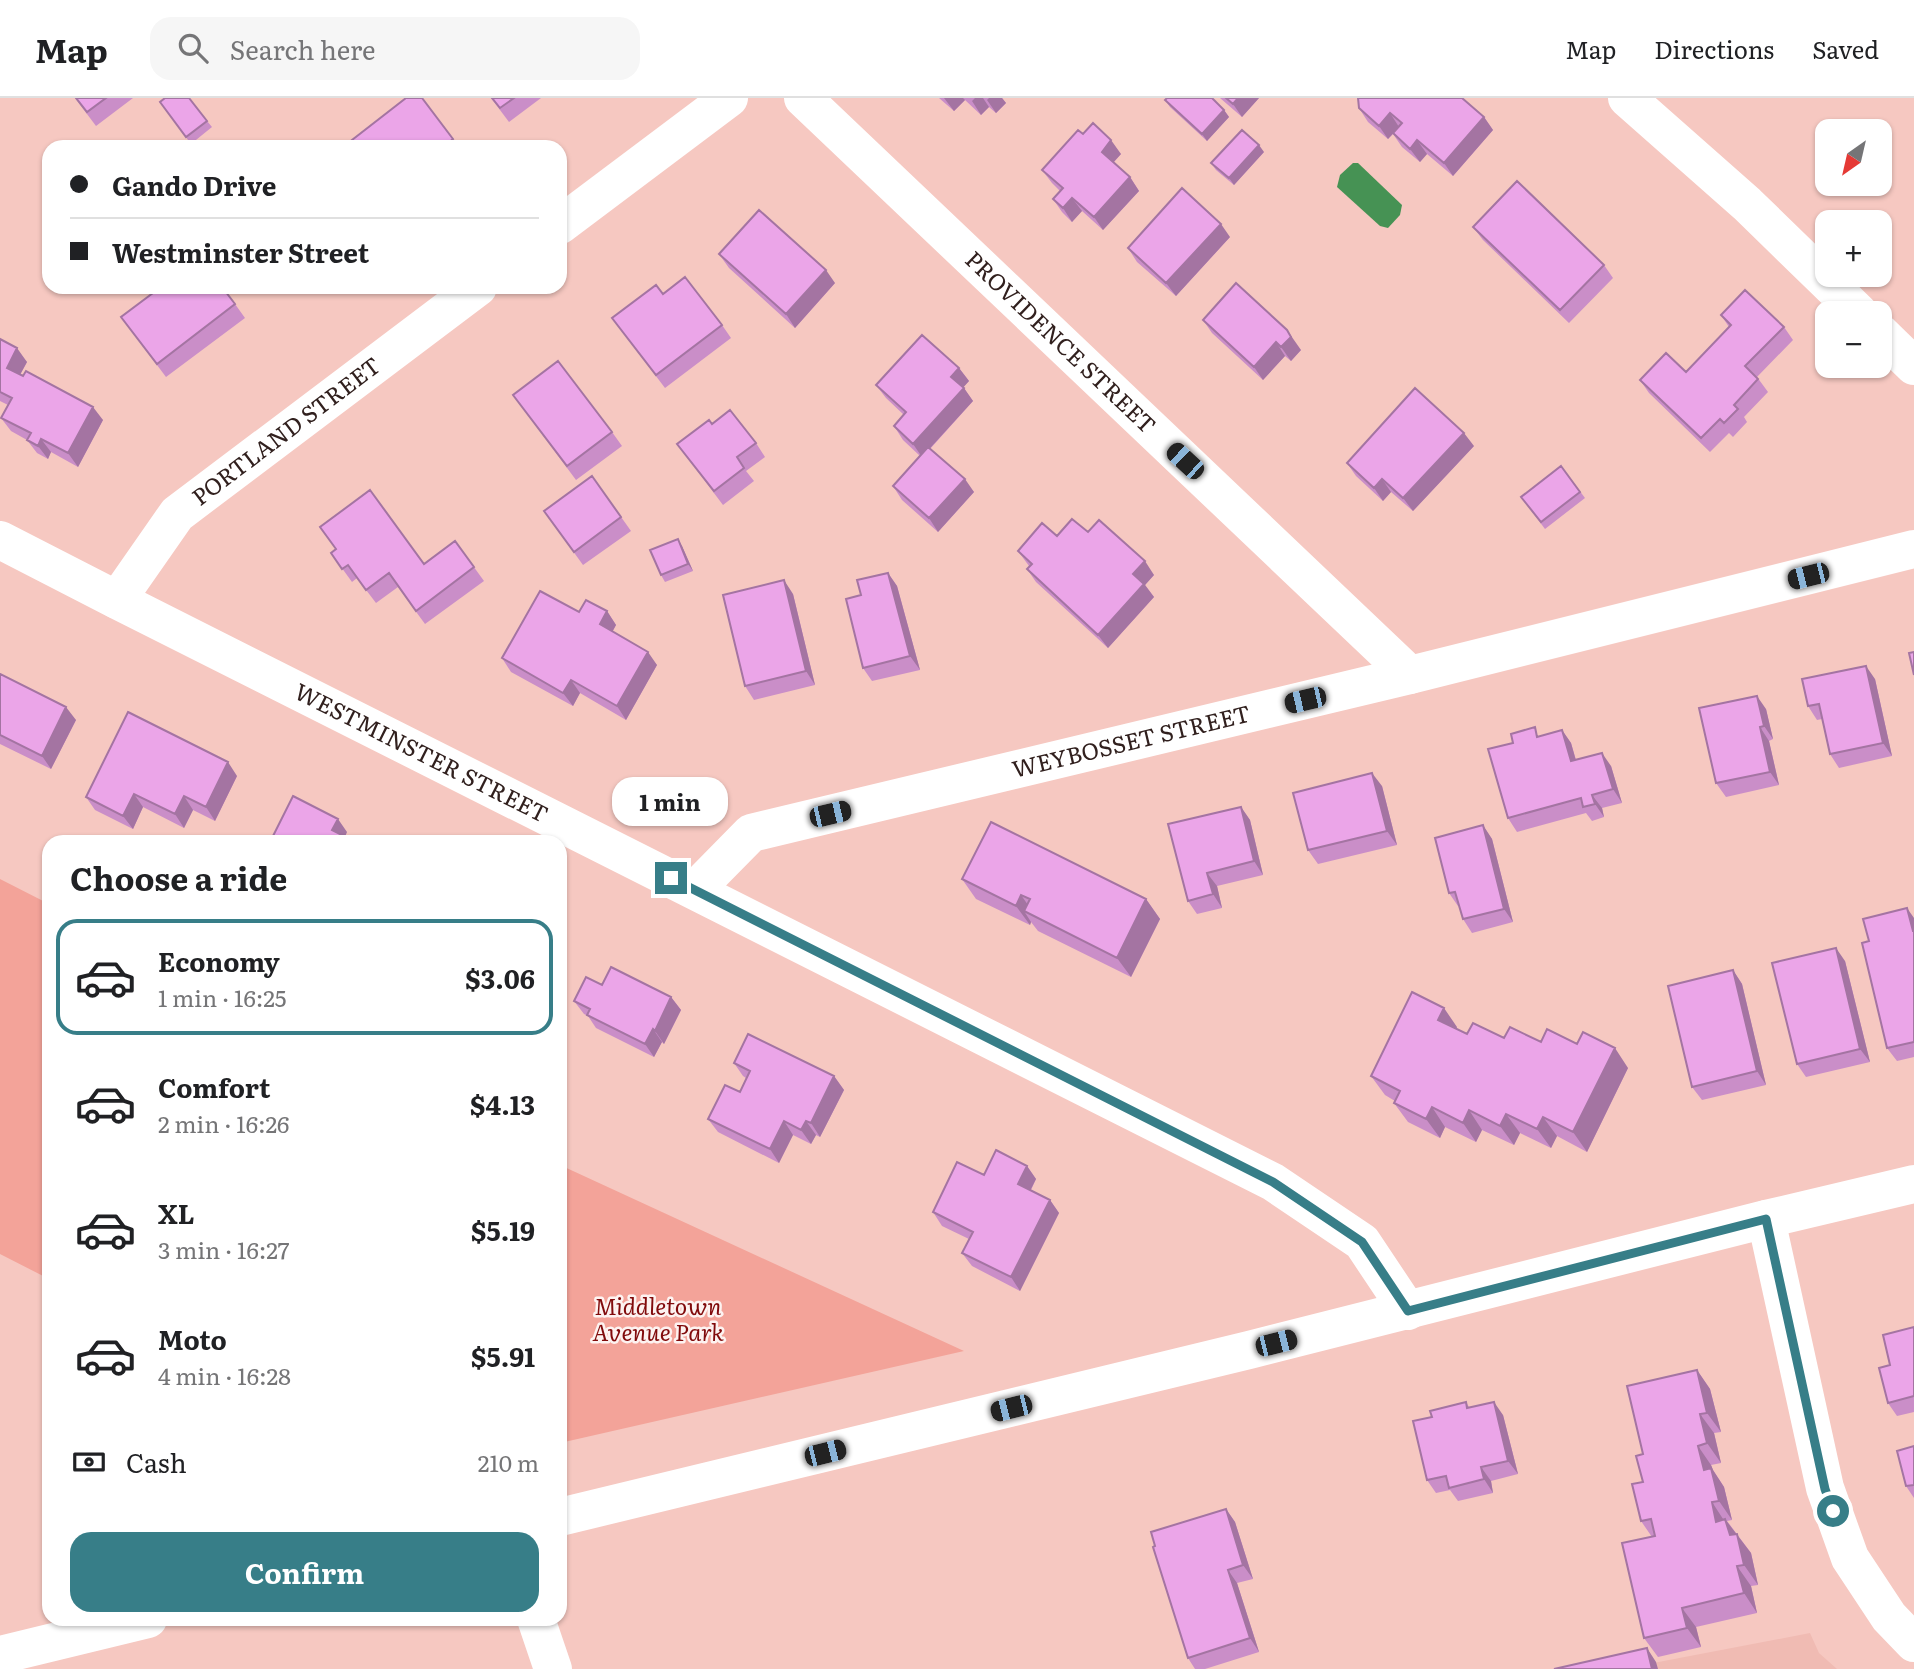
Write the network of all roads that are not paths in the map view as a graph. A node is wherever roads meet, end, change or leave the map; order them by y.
1 (729, 98) edge
2 (803, 98) edge
3 (1627, 98) edge
4 (567, 220) edge
5 (469, 294) edge
6 (1847, 301) edge
7 (1892, 345) edge
8 (1914, 366) edge
9 (0, 540) edge
10 (1914, 549) edge
11 (117, 600) junction
12 (1410, 675) junction
13 (695, 890) junction
14 (1914, 1184) edge
15 (1766, 1219) junction
16 (1408, 1311) junction
17 (567, 1515) edge
18 (119, 1626) edge
19 (538, 1626) edge
20 (1914, 1643) edge
21 (0, 1655) edge
22 (553, 1669) edge

1 - 4 street
2 - 12 street, PROVIDENCE STREET
3 - 6 street
5 - 11 street, PORTLAND STREET
7 - 8 street
9 - 11 street, WESTMINSTER STREET
10 - 12 street, WEYBOSSET STREET
11 - 13 street, WESTMINSTER STREET
12 - 13 street, WEYBOSSET STREET
13 - 16 street, WESTMINSTER STREET
14 - 15 street
15 - 16 street
15 - 20 street
16 - 17 street
18 - 21 street
19 - 22 street

